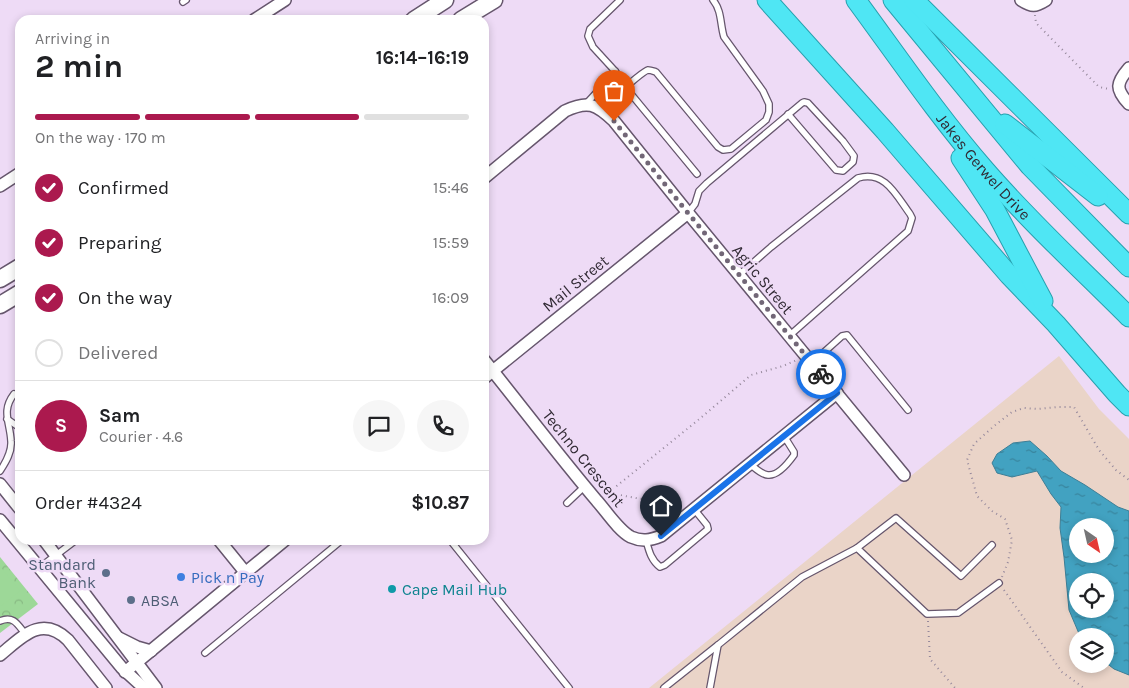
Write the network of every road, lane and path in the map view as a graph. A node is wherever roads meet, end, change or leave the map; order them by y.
1 (285, 0) edge
2 (445, 0) edge
3 (494, 0) edge
4 (620, 0) edge
5 (712, 0) edge
6 (767, 0) edge
7 (856, 0) edge
8 (893, 0) edge
9 (914, 0) edge
10 (1021, 0) edge
11 (1046, 0) edge
12 (1033, 6) junction
13 (262, 15) edge
14 (422, 15) edge
15 (470, 15) edge
16 (1129, 68) edge
17 (615, 71) junction
18 (626, 88) junction
19 (921, 91) junction
20 (1120, 91) junction
21 (978, 103) junction
22 (1129, 104) edge
23 (593, 106) junction
24 (788, 114) junction
25 (489, 174) edge
26 (697, 174) dead end
27 (15, 176) edge
28 (0, 186) edge
29 (688, 213) junction
30 (1129, 214) edge
31 (1129, 221) edge
32 (1129, 267) edge
33 (15, 270) edge
34 (739, 275) junction
35 (0, 279) edge
36 (15, 296) edge
37 (0, 306) edge
38 (1129, 317) edge
39 (1056, 324) junction
40 (789, 336) junction
41 (809, 359) junction
42 (489, 374) edge
43 (489, 376) edge
44 (837, 393) junction
45 (14, 394) dead end
46 (1129, 406) edge
47 (908, 410) dead end
48 (7, 419) junction
49 (15, 425) edge
50 (784, 436) junction
51 (750, 464) junction
52 (0, 471) edge
53 (904, 475) dead end
54 (1129, 480) edge
55 (0, 484) edge
56 (585, 486) junction
57 (15, 503) edge
58 (567, 503) dead end
59 (694, 509) junction
60 (0, 520) edge
61 (15, 538) edge
62 (646, 540) junction
63 (20, 545) edge
64 (48, 545) edge
65 (70, 545) edge
66 (223, 545) edge
67 (279, 545) edge
68 (336, 545) edge
69 (454, 545) edge
70 (992, 545) dead end
71 (857, 548) junction
72 (57, 556) junction
73 (39, 568) junction
74 (245, 572) junction
75 (1000, 583) junction
76 (927, 614) junction
77 (0, 621) edge
78 (26, 635) junction
79 (117, 637) junction
80 (718, 645) junction
81 (151, 651) junction
82 (205, 653) dead end
83 (0, 655) edge
84 (137, 663) junction
85 (125, 672) junction
86 (106, 688) edge
87 (144, 688) edge
88 (156, 688) edge
89 (569, 688) edge
90 (664, 688) edge
91 (710, 688) edge
92 (955, 688) edge
93 (1084, 688) edge

1 - 13 street
2 - 14 main road
3 - 15 main road
4 - 17 lane
5 - 18 lane
6 - 39 highway
7 - 19 highway, Jakes Gerwel Drive
8 - 21 highway, Jakes Gerwel Drive
9 - 30 highway
10 - 12 street
11 - 12 street
12 - 20 path
16 - 20 street
17 - 18 lane
17 - 23 lane
18 - 23 lane
18 - 26 lane
19 - 38 highway, Jakes Gerwel Drive
19 - 39 highway
20 - 22 street
21 - 31 highway
21 - 32 highway, Jakes Gerwel Drive
23 - 25 street
23 - 29 street, Agric Street
24 - 24 lane
24 - 29 lane
27 - 28 street
29 - 34 street, Agric Street
29 - 42 street, Mail Street
33 - 35 main road
34 - 40 street, Agric Street
34 - 40 lane
36 - 37 main road
39 - 46 highway
40 - 41 street, Agric Street
41 - 44 street, Agric Street
41 - 47 lane
41 - 59 path
43 - 56 street, Techno Crescent
44 - 50 street
44 - 53 street, Agric Street
45 - 48 lane
48 - 49 lane
48 - 52 lane
50 - 51 street
50 - 51 lane
51 - 59 street
54 - 75 path
55 - 57 street
56 - 58 lane
56 - 62 street, Techno Crescent
59 - 62 street
59 - 62 lane
60 - 61 street
63 - 73 street
64 - 72 street
65 - 72 lane
66 - 74 street
67 - 74 street
68 - 82 lane
69 - 89 lane
70 - 71 lane
71 - 76 lane
71 - 80 lane
72 - 73 lane
72 - 79 street
73 - 85 street
74 - 81 street
75 - 76 lane
75 - 93 path
76 - 92 path
77 - 78 lane
78 - 83 street
78 - 86 street
79 - 81 street
79 - 84 street
80 - 90 lane
80 - 91 lane
81 - 84 street
84 - 85 street
84 - 88 street
85 - 87 street

